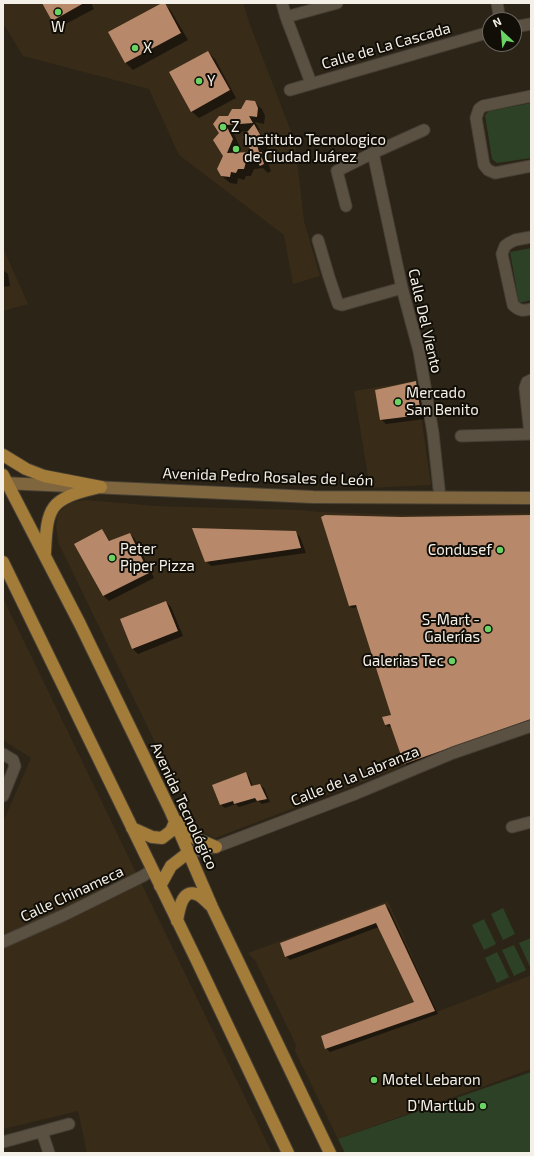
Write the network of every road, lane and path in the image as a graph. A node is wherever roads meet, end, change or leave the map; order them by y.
1 (282, 3) edge
2 (337, 3) edge
3 (286, 18) junction
4 (482, 34) edge
5 (311, 83) junction
6 (290, 90) dead end
7 (531, 96) edge
8 (424, 130) dead end
9 (373, 153) junction
10 (531, 166) edge
11 (346, 206) dead end
12 (531, 237) edge
13 (318, 240) dead end
14 (402, 288) junction
15 (531, 310) edge
16 (531, 380) edge
17 (531, 434) edge
18 (461, 436) dead end
19 (3, 455) edge
20 (4, 480) edge
21 (101, 487) junction
22 (440, 498) junction
23 (531, 498) edge
24 (45, 554) junction
25 (3, 562) edge
26 (531, 726) edge
27 (3, 754) edge
28 (3, 796) edge
29 (173, 817) junction
30 (531, 822) edge
31 (512, 827) dead end
32 (132, 828) junction
33 (216, 846) junction
34 (189, 852) junction
35 (152, 870) junction
36 (160, 886) junction
37 (212, 907) junction
38 (178, 921) junction
39 (3, 942) edge
40 (69, 1124) dead end
41 (42, 1132) junction
42 (3, 1142) edge
43 (49, 1153) edge
44 (288, 1153) edge
45 (330, 1153) edge

1 - 3 street
2 - 3 street
3 - 5 street
4 - 5 street, Calle de La Cascada
5 - 6 street, Calle de La Cascada
7 - 10 street
8 - 9 street
9 - 11 street
9 - 14 street, Calle Del Viento
12 - 15 street
13 - 14 street
14 - 22 street, Calle Del Viento
16 - 17 street
17 - 18 street
19 - 21 main road
20 - 21 main road, Avenida Pedro Rosales de León
20 - 24 main road, Avenida Tecnológico
21 - 22 main road, Avenida Pedro Rosales de León
21 - 24 main road
22 - 23 main road, Avenida Pedro Rosales de León
24 - 29 main road, Avenida Tecnológico
25 - 32 main road
26 - 33 street, Calle de la Labranza
27 - 28 street
29 - 32 main road
29 - 33 main road
29 - 34 main road, Avenida Tecnológico
30 - 31 street
32 - 35 main road
33 - 34 street, Calle de la Labranza
34 - 35 main road
34 - 36 main road
34 - 37 main road, Avenida Tecnológico
35 - 36 main road
35 - 39 street, Calle Chinameca
36 - 38 main road
37 - 38 main road
37 - 45 main road, Avenida Tecnológico
38 - 44 main road
40 - 41 street
41 - 42 street
41 - 43 street

